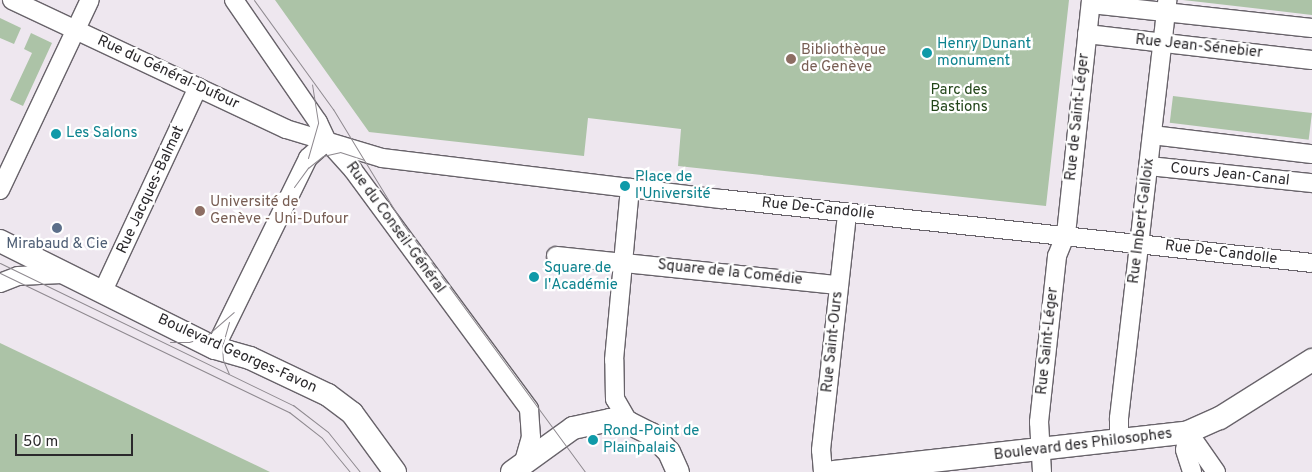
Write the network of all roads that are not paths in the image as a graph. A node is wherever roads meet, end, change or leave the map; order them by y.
1 (12, 0) edge
2 (90, 0) edge
3 (234, 0) edge
4 (1091, 2) edge
5 (1167, 6) edge
6 (1312, 28) edge
7 (76, 30) junction
8 (1087, 34) junction
9 (1162, 43) junction
10 (1312, 60) edge
11 (198, 87) junction
12 (1152, 136) junction
13 (327, 141) junction
14 (1312, 154) edge
15 (1149, 166) junction
16 (1312, 183) edge
17 (630, 188) junction
18 (0, 190) edge
19 (847, 213) junction
20 (1066, 234) junction
21 (0, 241) edge
22 (1139, 243) junction
23 (556, 256) dead end
24 (622, 262) junction
25 (1312, 263) edge
26 (62, 274) junction
27 (0, 283) edge
28 (839, 285) junction
29 (102, 293) junction
30 (216, 348) junction
31 (1312, 360) edge
32 (629, 424) junction
33 (1188, 432) junction
34 (1119, 441) junction
35 (1041, 461) edge
36 (518, 467) edge
37 (1211, 470) edge
38 (395, 472) edge
39 (678, 472) edge
40 (822, 472) edge
41 (834, 472) edge
42 (1192, 472) edge

1 - 7 street, Rue du Général-Dufour
2 - 7 street
3 - 13 street, Rue du Conseil-Général
4 - 5 street, Rue Jean-Sénebier
4 - 8 street, Rue de Saint-Léger
5 - 6 street, Rue Jean-Sénebier
5 - 9 street, Rue Imbert-Galloix
7 - 11 street, Rue du Général-Dufour
7 - 18 street
8 - 9 street, Rue Jean-Sénebier
8 - 20 street, Rue de Saint-Léger
9 - 10 street, Rue Jean-Sénebier
9 - 12 street, Rue Imbert-Galloix
11 - 13 street, Rue du Général-Dufour
11 - 29 street, Rue Jacques-Balmat
12 - 14 street, Cours Jean-Canal
12 - 15 street, Rue Imbert-Galloix
13 - 17 street, Rue De-Candolle
13 - 30 street
13 - 36 street, Rue du Conseil-Général
15 - 16 street, Cours Jean-Canal
15 - 22 street, Rue Imbert-Galloix
17 - 19 street, Rue De-Candolle
17 - 24 street
19 - 20 street, Rue De-Candolle
19 - 28 street, Rue Saint-Ours
20 - 22 street, Rue De-Candolle
20 - 35 street, Rue Saint-Léger
21 - 26 main road, Boulevard Georges-Favon
22 - 25 street, Rue De-Candolle
22 - 34 street, Rue Imbert-Galloix
23 - 24 street
24 - 28 street, Square de la Comédie
24 - 32 street
26 - 27 street
26 - 29 main road, Boulevard Georges-Favon
28 - 40 street, Rue Saint-Ours
29 - 30 main road, Boulevard Georges-Favon
30 - 38 main road, Boulevard Georges-Favon
31 - 33 main road, Boulevard des Philosophes
32 - 36 main road
32 - 39 main road
33 - 34 main road, Boulevard des Philosophes
33 - 37 street
33 - 42 street
34 - 35 main road, Boulevard des Philosophes
35 - 41 main road, Boulevard des Philosophes

